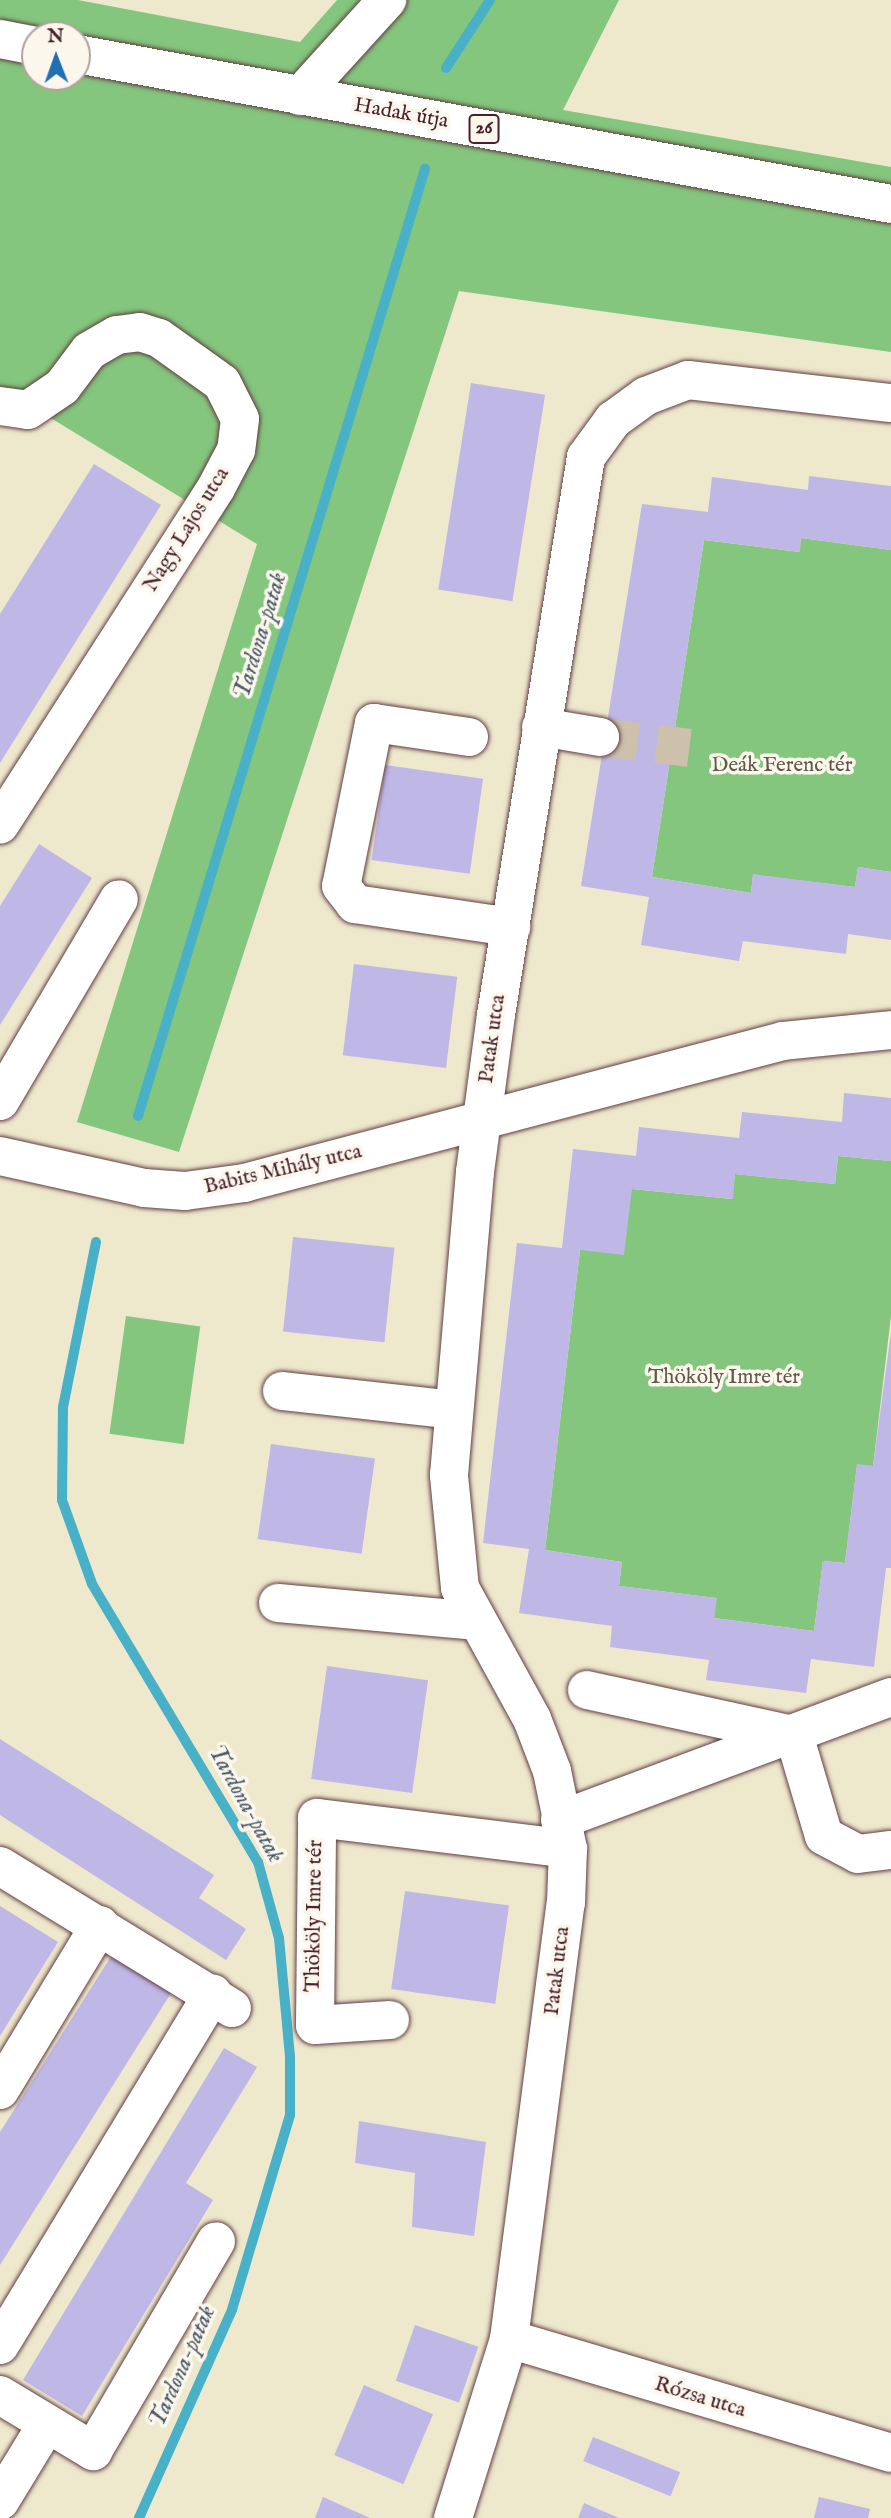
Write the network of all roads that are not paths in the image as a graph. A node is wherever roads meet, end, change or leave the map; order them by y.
1 (387, 0) edge
2 (0, 39) edge
3 (21, 43) edge
4 (91, 57) edge
5 (300, 96) junction
6 (891, 204) edge
7 (891, 403) edge
8 (0, 406) edge
9 (541, 727) junction
10 (469, 737) dead end
11 (600, 737) tunnel mouth
12 (0, 825) edge
13 (119, 899) dead end
14 (511, 927) junction
15 (891, 1030) edge
16 (0, 1101) edge
17 (482, 1121) junction
18 (0, 1156) edge
19 (282, 1391) dead end
20 (453, 1410) junction
21 (278, 1603) dead end
22 (475, 1621) junction
23 (587, 1690) dead end
24 (891, 1697) edge
25 (794, 1735) junction
26 (564, 1835) junction
27 (891, 1850) edge
28 (0, 1866) edge
29 (100, 1924) junction
30 (390, 2020) dead end
31 (0, 2090) edge
32 (216, 2241) dead end
33 (509, 2339) junction
34 (0, 2345) edge
35 (0, 2395) edge
36 (47, 2424) junction
37 (891, 2453) edge
38 (0, 2501) edge
39 (453, 2518) edge

1 - 5 street
2 - 3 street
4 - 5 street, Hadak útja / 26
5 - 6 street, Hadak útja / 26
7 - 9 street, Patak utca
8 - 12 street, Nagy Lajos utca
9 - 11 street
9 - 14 street, Patak utca
10 - 14 street
13 - 16 street
14 - 17 street, Patak utca
15 - 17 street
17 - 18 street, Babits Mihály utca
17 - 20 street, Patak utca
19 - 20 street
20 - 22 street, Patak utca
21 - 22 street
22 - 26 street, Patak utca
23 - 25 street
24 - 25 street, Thököly Imre tér
25 - 26 street, Thököly Imre tér
25 - 27 street
26 - 30 street, Thököly Imre tér
26 - 33 street, Patak utca
28 - 29 street
29 - 31 street
29 - 34 street
32 - 36 street
33 - 37 street, Rózsa utca
33 - 39 street, Patak utca
35 - 36 street
36 - 38 street

